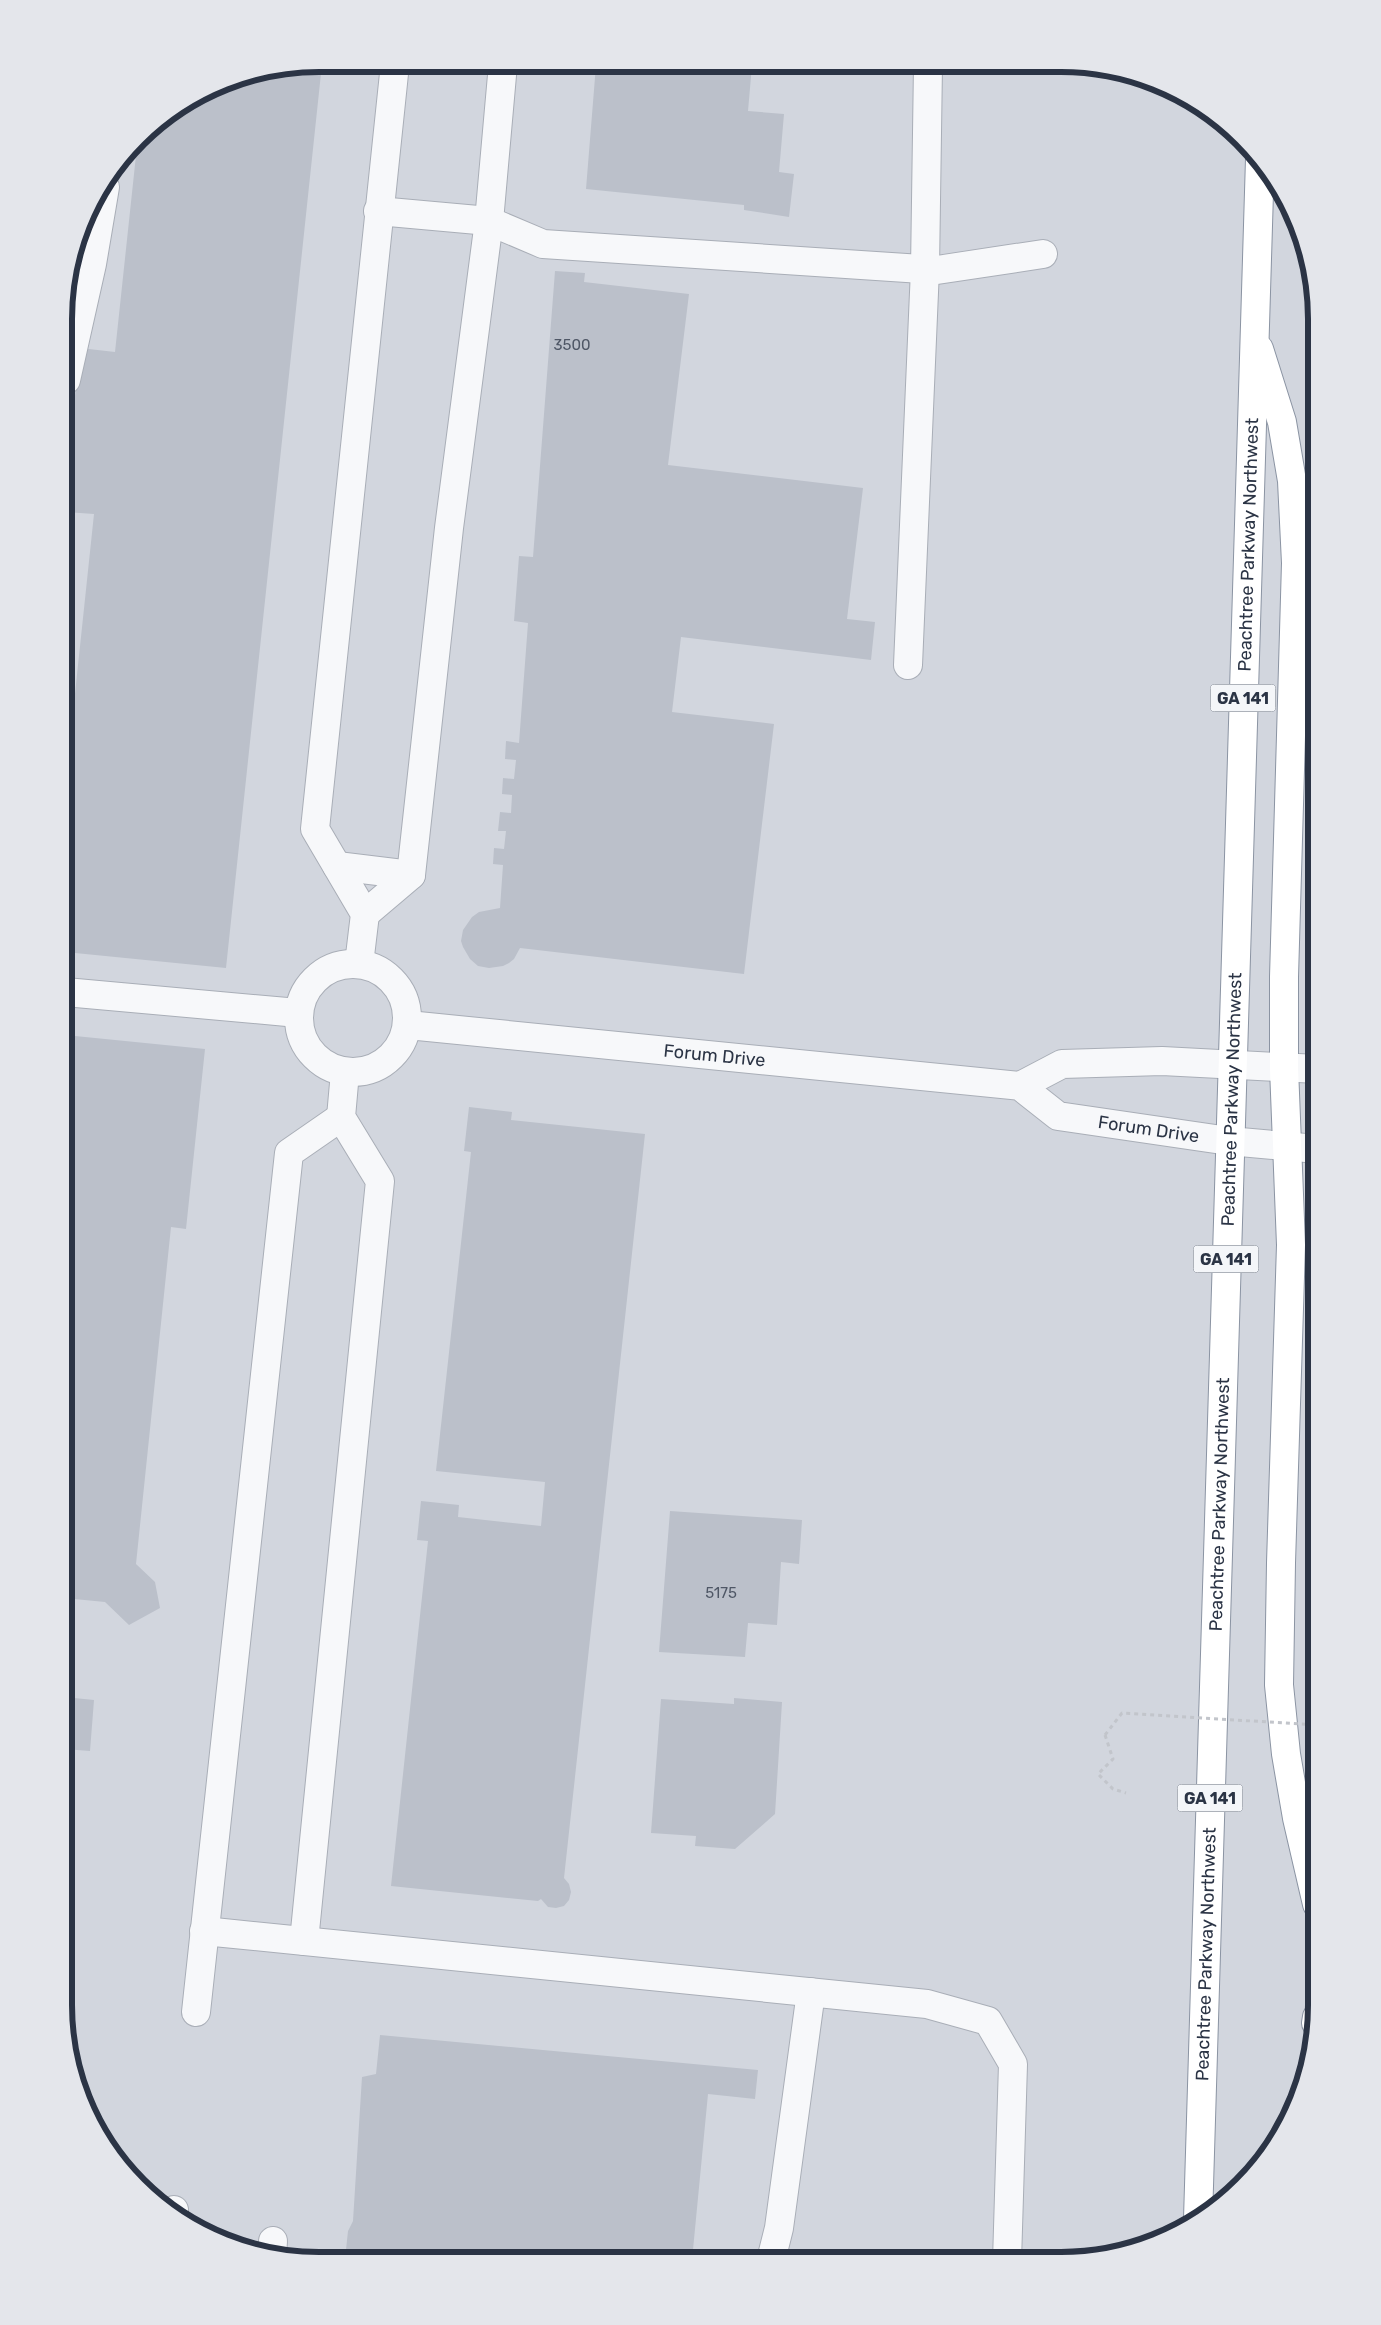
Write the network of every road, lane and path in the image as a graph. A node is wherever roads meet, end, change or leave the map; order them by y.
1 (394, 72) edge
2 (502, 72) edge
3 (928, 72) edge
4 (1260, 172) edge
5 (102, 202) edge
6 (378, 212) junction
7 (488, 221) junction
8 (1043, 254) dead end
9 (925, 269) junction
10 (1254, 333) junction
11 (72, 353) edge
12 (908, 665) dead end
13 (337, 866) junction
14 (412, 875) junction
15 (364, 914) junction
16 (359, 964) junction
17 (72, 993) edge
18 (298, 1013) junction
19 (408, 1025) junction
20 (1232, 1063) junction
21 (1284, 1068) junction
22 (1308, 1069) edge
23 (345, 1072) junction
24 (1020, 1086) junction
25 (341, 1118) junction
26 (1230, 1141) junction
27 (1288, 1146) junction
28 (1308, 1148) edge
29 (1308, 1724) edge
30 (1126, 1793) dead end
31 (1308, 1865) edge
32 (204, 1931) junction
33 (304, 1941) junction
34 (811, 1992) junction
35 (196, 2012) dead end
36 (1198, 2211) edge
37 (773, 2252) edge
38 (1007, 2252) edge

1 - 6 street
2 - 7 street
3 - 9 street
4 - 10 highway, Peachtree Parkway Northwest / GA 141
5 - 11 street
6 - 7 street
6 - 13 street
7 - 9 street
7 - 14 street
8 - 9 street
9 - 12 street
10 - 20 highway, Peachtree Parkway Northwest / GA 141
10 - 21 highway
13 - 14 street
13 - 15 street
14 - 15 street
15 - 16 street
16 - 18 street
16 - 19 street
17 - 18 street
18 - 23 street
19 - 23 street
19 - 24 street, Forum Drive
20 - 21 street
20 - 24 street
20 - 26 highway, Peachtree Parkway Northwest / GA 141
21 - 22 street
21 - 27 highway
23 - 25 street
24 - 26 street, Forum Drive
25 - 32 street
25 - 33 street
26 - 27 street, Forum Drive
26 - 36 highway, Peachtree Parkway Northwest / GA 141
27 - 28 street, Forum Drive
27 - 31 highway
29 - 30 path, bridge
32 - 33 street
32 - 35 street
33 - 34 street
34 - 37 street
34 - 38 street

